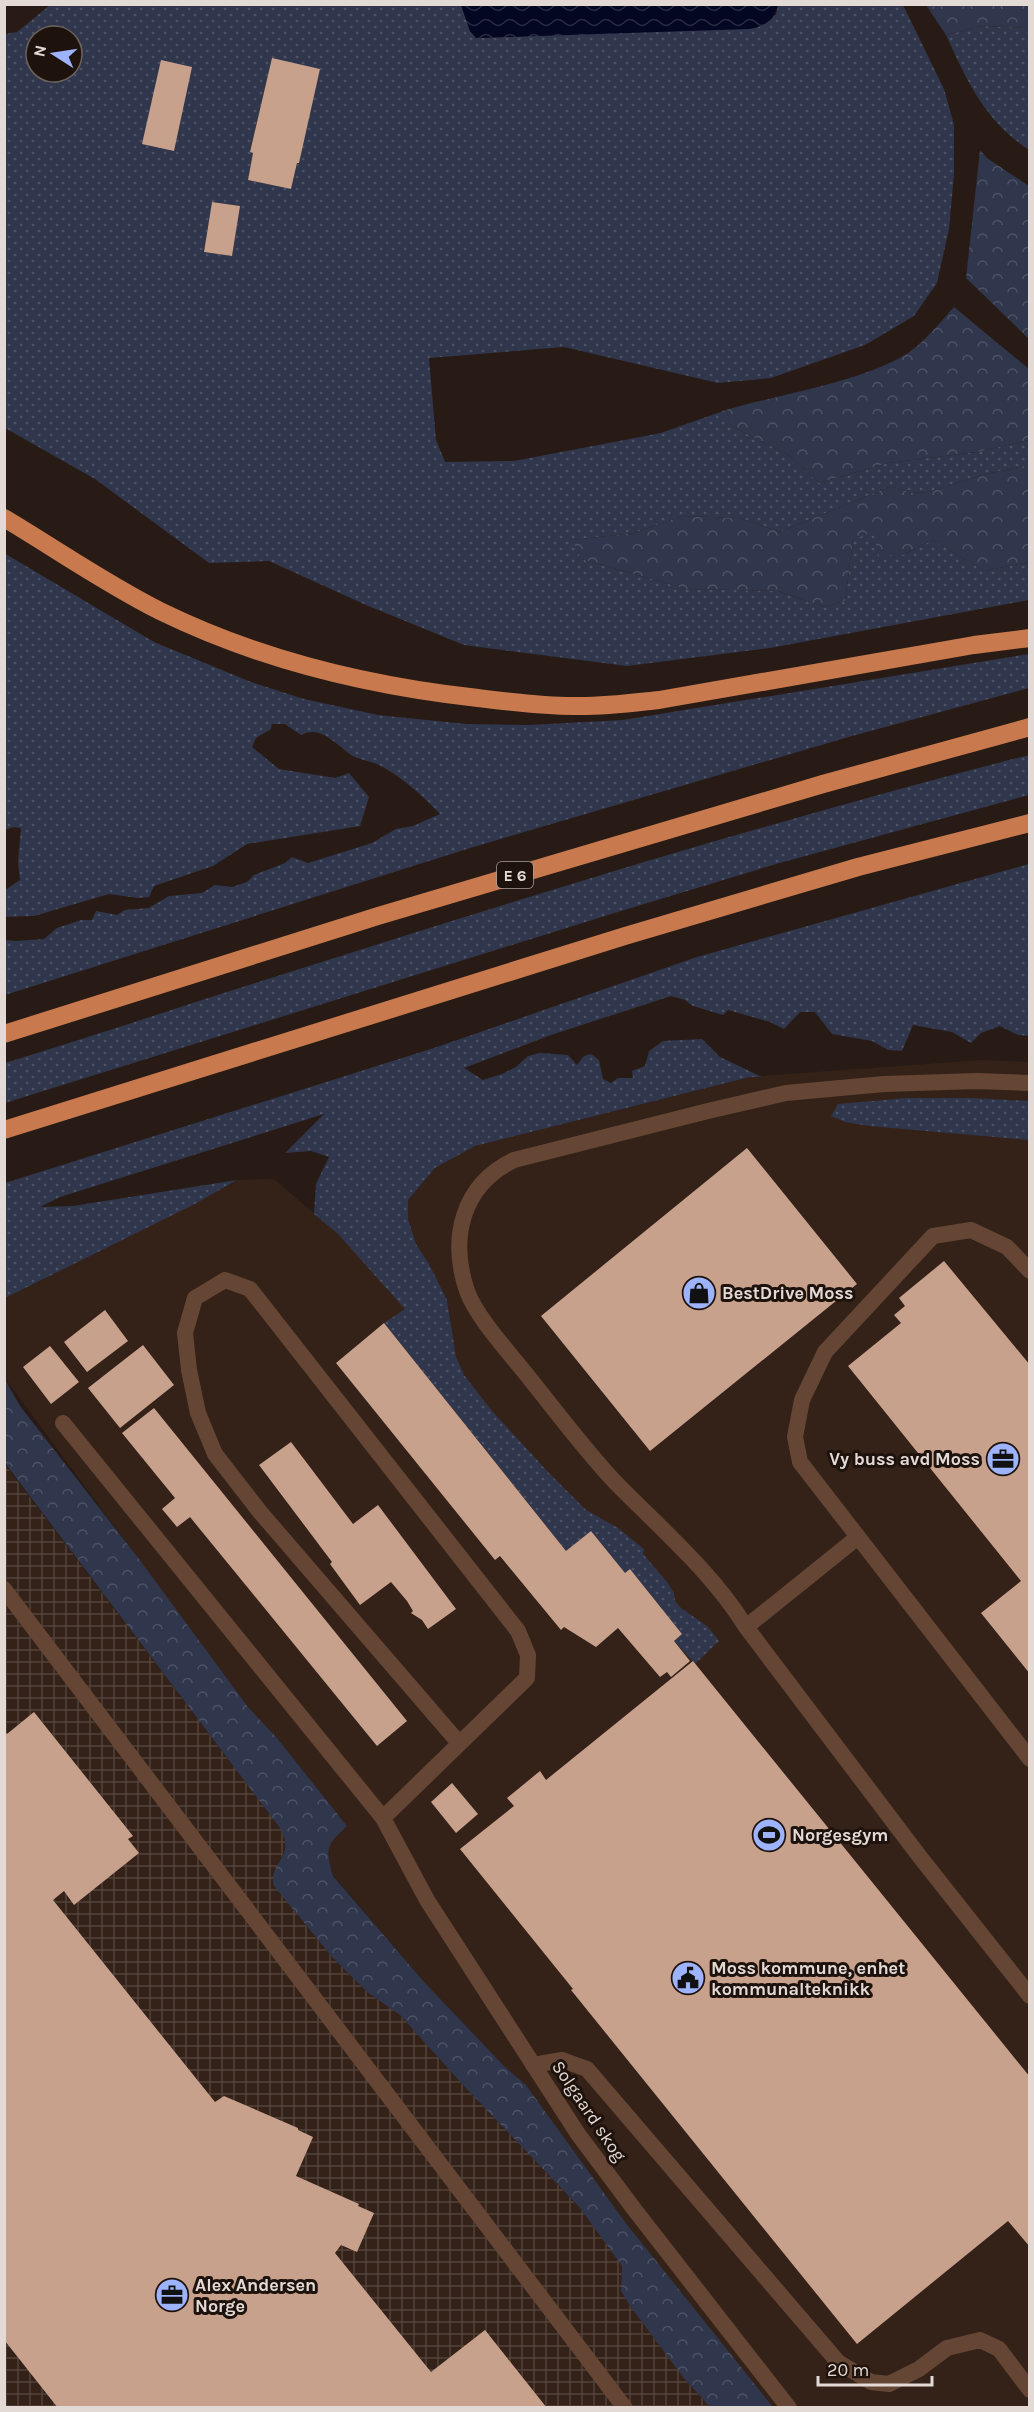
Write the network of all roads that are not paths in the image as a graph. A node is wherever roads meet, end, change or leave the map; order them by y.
1 (4, 518) edge
2 (1029, 638) edge
3 (1029, 727) edge
4 (1029, 823) edge
5 (4, 1035) edge
6 (1029, 1083) edge
7 (4, 1131) edge
8 (1029, 1271) edge
9 (63, 1423) dead end
10 (858, 1537) junction
11 (4, 1589) edge
12 (746, 1627) junction
13 (459, 1743) junction
14 (1029, 1759) edge
15 (383, 1818) junction
16 (1029, 1996) edge
17 (533, 2065) junction
18 (1029, 2390) edge
19 (625, 2408) edge
20 (789, 2408) edge

1 - 2 highway
3 - 5 highway, E 6
4 - 7 highway
6 - 12 lane
8 - 10 lane
9 - 15 lane, Solgaard skog
10 - 12 lane
10 - 14 lane
11 - 19 lane
12 - 16 lane
13 - 13 lane
13 - 15 lane
15 - 17 lane, Solgaard skog
17 - 18 lane
17 - 20 lane, Solgaard skog

